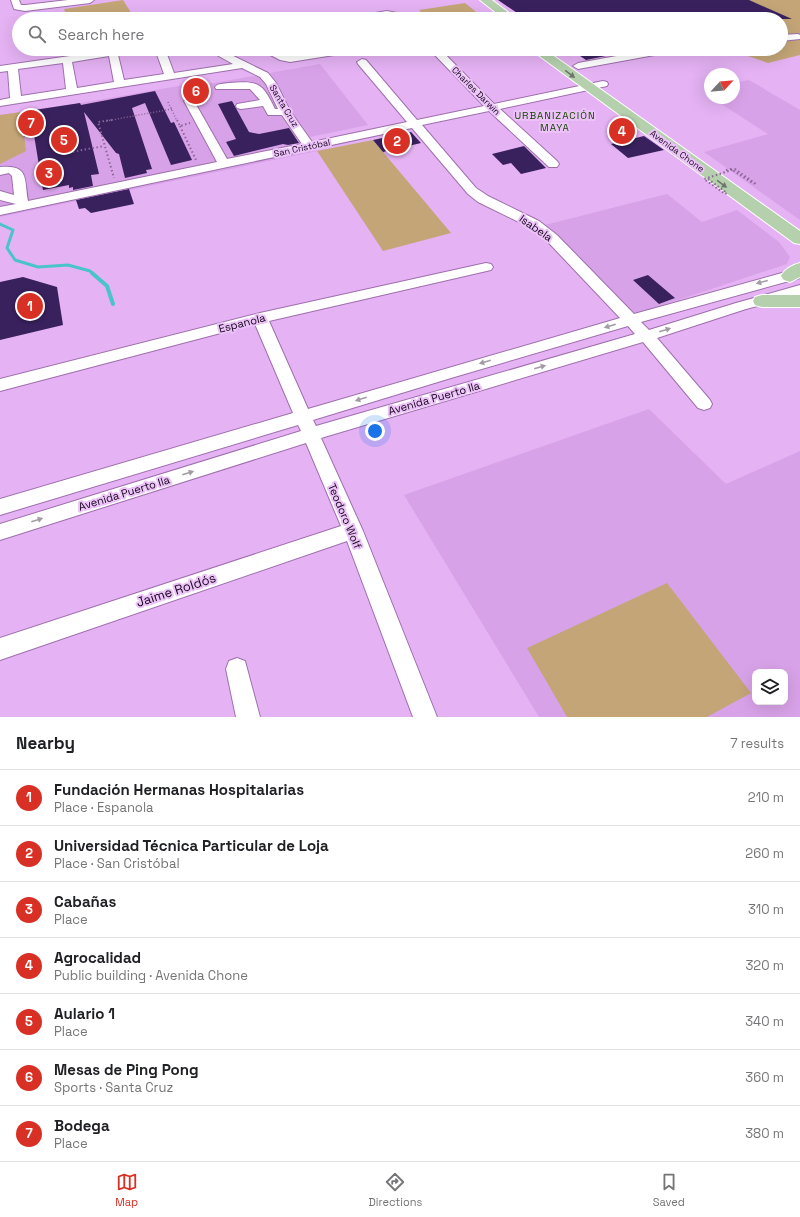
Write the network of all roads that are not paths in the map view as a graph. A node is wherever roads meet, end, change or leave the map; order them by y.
1 (15, 0) edge
2 (90, 0) edge
3 (485, 0) edge
4 (473, 4) dead end
5 (31, 8) junction
6 (32, 12) edge
7 (484, 12) edge
8 (501, 12) edge
9 (798, 37) dead end
10 (788, 38) edge
11 (90, 56) edge
12 (114, 56) edge
13 (163, 56) edge
14 (225, 56) edge
15 (280, 56) edge
16 (306, 56) edge
17 (441, 56) edge
18 (545, 56) edge
19 (564, 56) edge
20 (632, 56) edge
21 (67, 59) junction
22 (362, 62) dead end
23 (244, 65) junction
24 (578, 66) junction
25 (13, 67) junction
26 (0, 69) edge
27 (170, 76) junction
28 (120, 84) junction
29 (604, 84) junction
30 (220, 88) dead end
31 (588, 88) junction
32 (260, 91) junction
33 (72, 92) junction
34 (231, 97) dead end
35 (16, 101) junction
36 (189, 101) dead end
37 (266, 102) junction
38 (0, 103) edge
39 (241, 106) dead end
40 (492, 108) junction
41 (285, 111) junction
42 (414, 124) junction
43 (304, 147) junction
44 (224, 164) junction
45 (553, 164) dead end
46 (0, 171) edge
47 (0, 195) edge
48 (21, 203) junction
49 (2, 210) edge
50 (799, 235) edge
51 (486, 267) dead end
52 (798, 277) edge
53 (762, 301) junction
54 (800, 301) edge
55 (260, 318) junction
56 (631, 320) junction
57 (646, 336) junction
58 (0, 385) edge
59 (704, 404) dead end
60 (303, 417) junction
61 (310, 435) junction
62 (0, 507) edge
63 (0, 532) edge
64 (353, 532) junction
65 (0, 649) edge
66 (237, 669) dead end
67 (248, 717) edge
68 (425, 717) edge

1 - 5 street
2 - 5 street
3 - 8 main road
4 - 7 main road
5 - 6 street
9 - 10 street
11 - 21 street
12 - 28 street
13 - 27 street
14 - 23 street, Santa Cruz
15 - 16 street
17 - 40 street, Charles Darwin
18 -> 31 main road, Avenida Chone
19 - 24 main road, Avenida Chone
20 - 24 street
21 - 25 street
21 - 33 street
22 - 42 street, Isabela
23 - 27 street
23 - 41 street, Santa Cruz
24 - 29 main road, Avenida Chone
25 - 26 street
25 - 35 street
27 - 28 street
28 - 33 street
29 - 31 street, San Cristóbal
29 - 50 main road, Avenida Chone
30 - 32 street
31 - 40 street, San Cristóbal
31 -> 50 main road, Avenida Chone
32 - 34 street
32 - 37 street
33 - 35 street
35 - 38 street
36 - 44 street
37 - 39 street
37 - 41 street
40 - 42 street, San Cristóbal
40 - 45 street, Charles Darwin
41 - 43 street, Santa Cruz
42 - 43 street, San Cristóbal
42 - 56 street, Isabela
43 - 44 street, San Cristóbal
44 - 48 street, San Cristóbal
46 - 48 street
47 - 48 street
48 - 49 street, San Cristóbal
51 - 55 street, Espanola
52 - 53 street, Avenida Puerto Ila
52 -> 56 street, Avenida Puerto Ila
53 - 54 main road
57 -> 53 street, Avenida Puerto Ila
55 - 58 street, Espanola
55 - 60 street, Teodoro Wolf
56 - 57 street, Isabela
56 -> 60 street, Avenida Puerto Ila
57 - 59 street, Isabela
61 -> 57 street, Avenida Puerto Ila
60 - 61 street, Teodoro Wolf
60 - 62 street, Avenida Puerto Ila
63 -> 61 street, Avenida Puerto Ila
61 - 64 street, Teodoro Wolf
64 - 65 street, Jaime Roldós
64 - 68 street, Teodoro Wolf
66 - 67 street

